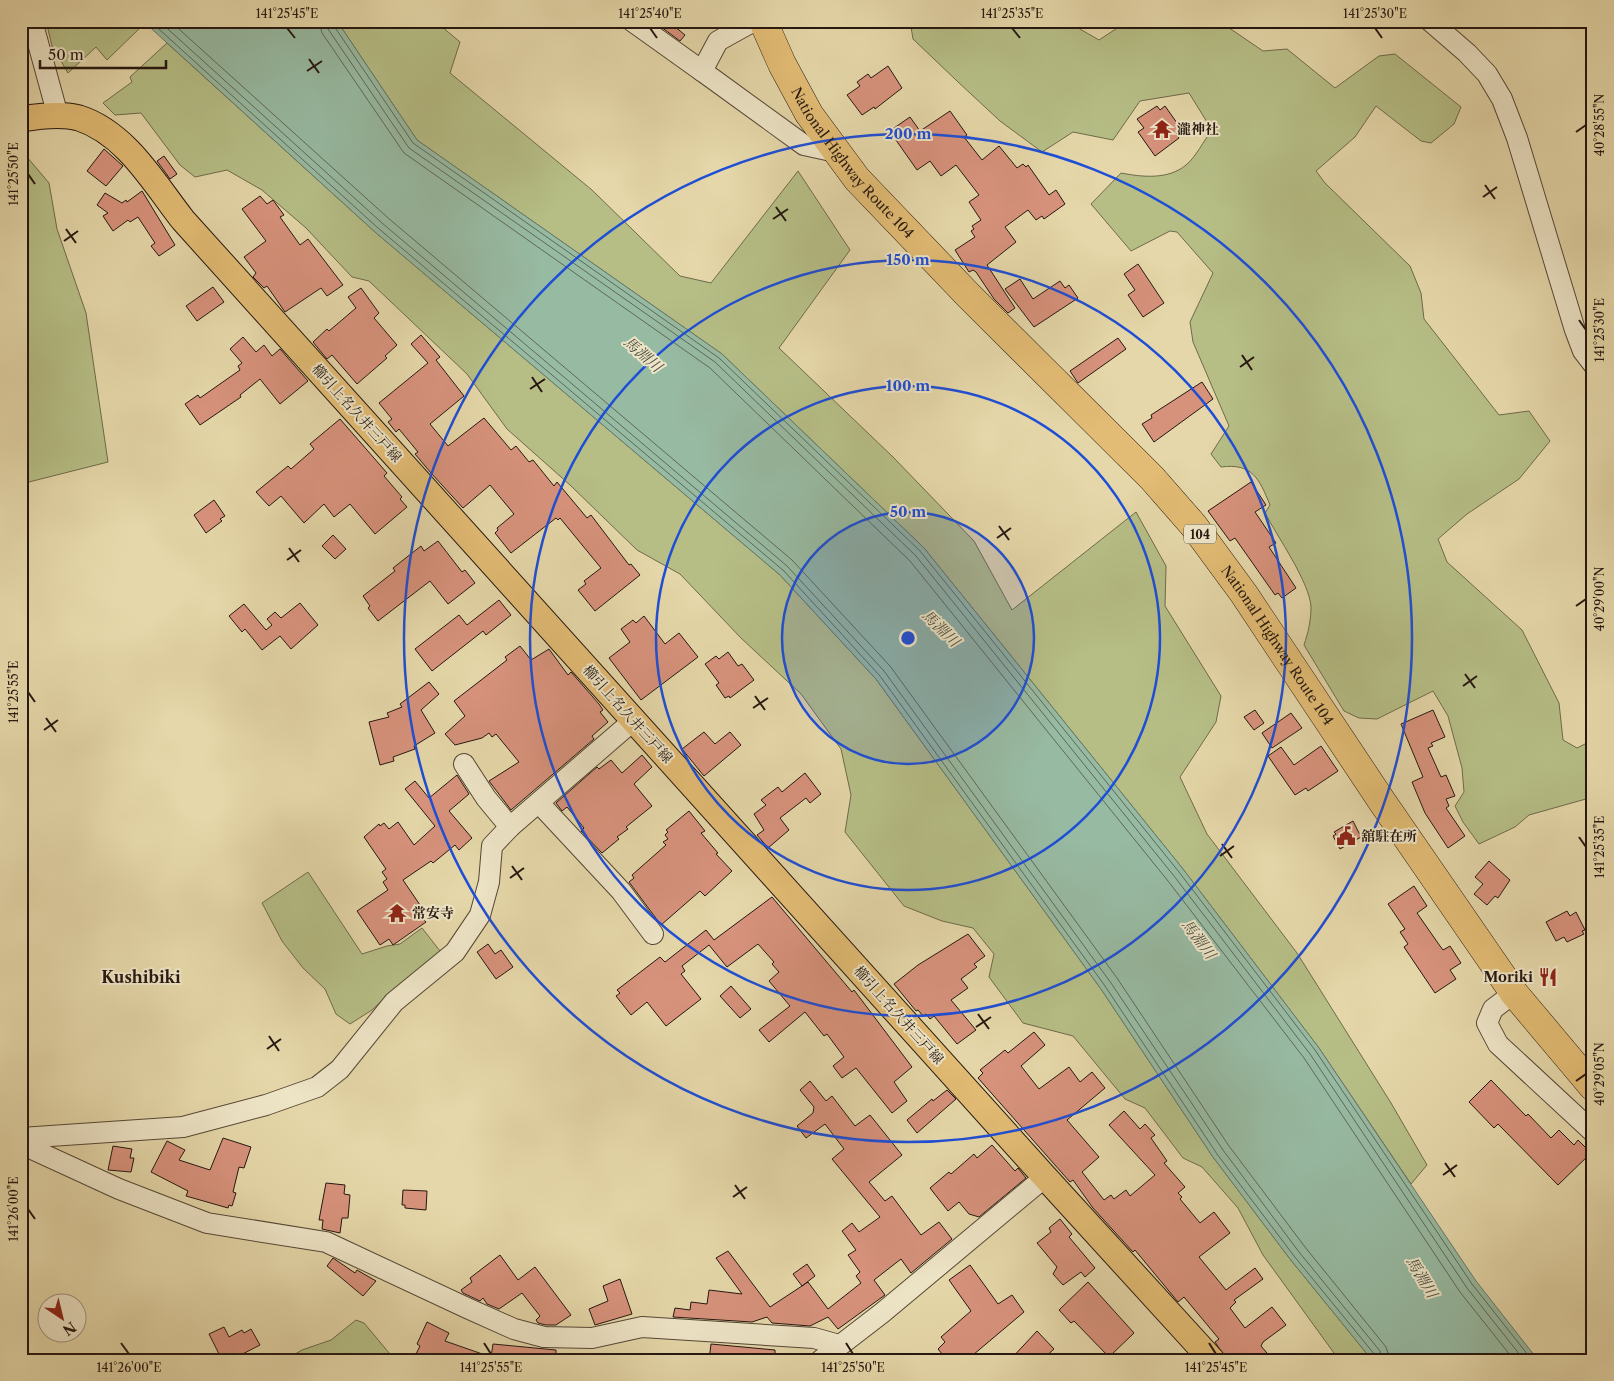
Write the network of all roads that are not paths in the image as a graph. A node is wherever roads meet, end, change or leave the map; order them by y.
1 (32, 21) edge
2 (632, 21) edge
3 (754, 21) edge
4 (763, 21) edge
5 (1430, 21) edge
6 (702, 71) junction
7 (58, 116) junction
8 (21, 119) edge
9 (836, 152) junction
10 (1593, 364) edge
11 (634, 720) junction
12 (464, 764) dead end
13 (539, 803) junction
14 (510, 827) junction
15 (653, 934) dead end
16 (1514, 992) junction
17 (1593, 1087) edge
18 (1593, 1132) edge
19 (21, 1138) edge
20 (21, 1144) edge
21 (1045, 1177) junction
22 (839, 1346) junction
23 (821, 1360) edge
24 (1212, 1360) edge

1 - 7 street
2 - 6 street
3 - 6 street
4 - 9 highway, National Highway Route 104 / 104
5 - 10 street
6 - 9 street
7 - 8 main road, 櫛引上名久井三戸線
7 - 11 main road, 櫛引上名久井三戸線
9 - 16 highway, National Highway Route 104 / 104
11 - 13 street
11 - 21 main road, 櫛引上名久井三戸線
12 - 14 street
13 - 14 street
13 - 15 street
14 - 19 street
16 - 17 highway, National Highway Route 104 / 104
16 - 18 street
20 - 22 street
21 - 22 street
21 - 24 main road, 櫛引上名久井三戸線
22 - 23 street

